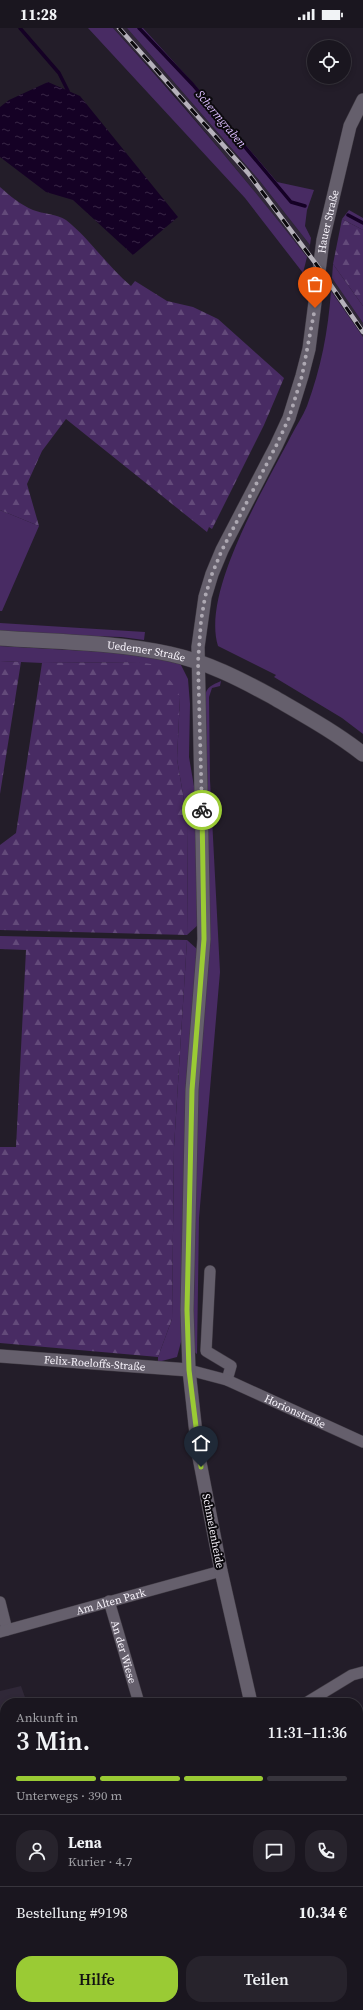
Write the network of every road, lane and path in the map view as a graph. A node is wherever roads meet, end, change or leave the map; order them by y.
1 (363, 100) edge
2 (0, 638) edge
3 (198, 662) junction
4 (363, 754) edge
5 (210, 1271) dead end
6 (0, 1356) edge
7 (189, 1370) junction
8 (227, 1380) junction
9 (363, 1442) edge
10 (221, 1571) junction
11 (110, 1601) junction
12 (0, 1602) edge
13 (4, 1630) edge
14 (363, 1672) edge
15 (137, 1698) edge
16 (250, 1698) edge
17 (314, 1698) edge

1 - 3 street, Hauer Straße
2 - 3 main road, Uedemer Straße
3 - 4 main road, Uedemer Straße
3 - 7 street, Schmelenheide
5 - 8 street
6 - 7 street, Felix-Roeloffs-Straße
7 - 8 street, Horionstraße
7 - 10 street, Schmelenheide
8 - 9 street, Horionstraße
10 - 11 street, Am Alten Park
10 - 16 street, Schmelenheide
11 - 13 street, Am Alten Park
11 - 15 street, An der Wiese
12 - 13 street
14 - 17 street

